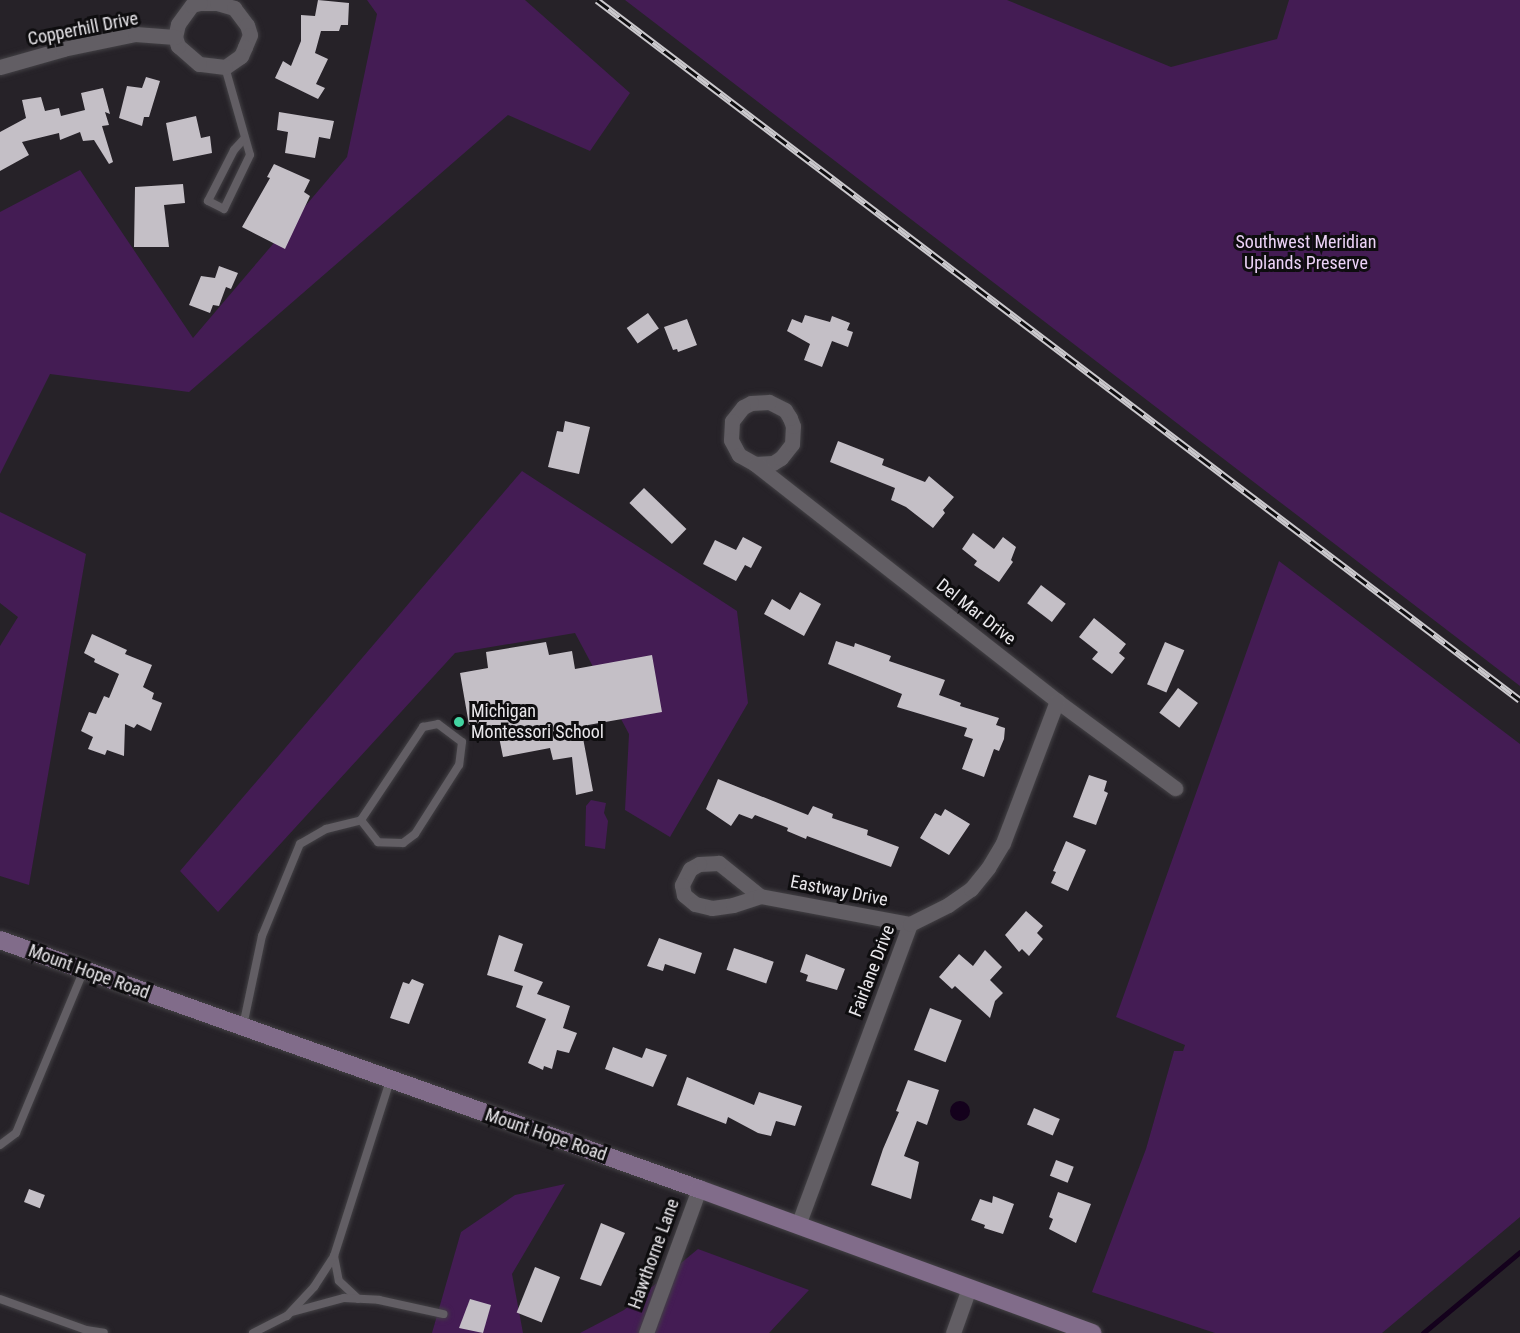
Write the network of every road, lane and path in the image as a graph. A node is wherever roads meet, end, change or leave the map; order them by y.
1 (175, 37) junction
2 (0, 67) edge
3 (225, 67) junction
4 (244, 139) junction
5 (755, 464) junction
6 (1057, 701) junction
7 (1175, 788) dead end
8 (361, 820) junction
9 (759, 896) junction
10 (910, 924) junction
11 (0, 940) edge
12 (84, 970) junction
13 (243, 1028) junction
14 (390, 1080) junction
15 (0, 1144) edge
16 (699, 1189) junction
17 (798, 1225) junction
18 (334, 1256) junction
19 (969, 1288) junction
20 (0, 1299) edge
21 (358, 1299) junction
22 (290, 1312) junction
23 (443, 1314) dead end
24 (104, 1333) edge
25 (253, 1333) edge
26 (646, 1333) edge
27 (953, 1333) edge
28 (1092, 1333) edge

1 - 2 street, Copperhill Drive
1 - 3 street
1 - 3 street
3 - 4 lane
4 - 4 lane
5 - 5 street, Del Mar Drive
5 - 6 street, Del Mar Drive
6 - 7 street, Del Mar Drive
6 - 10 street, Fairlane Drive
8 - 8 lane
8 - 13 lane
9 - 9 street, Eastway Drive
9 - 10 street, Eastway Drive
10 - 17 street, Fairlane Drive
11 - 12 street, Mount Hope Road
12 - 13 street, Mount Hope Road
12 - 15 lane
13 - 14 street, Mount Hope Road
14 - 16 street, Mount Hope Road
14 - 18 lane
16 - 17 street, Mount Hope Road
16 - 26 street, Hawthorne Lane
17 - 19 street, Mount Hope Road
18 - 21 lane
18 - 22 lane
19 - 27 street
19 - 28 street, Mount Hope Road
20 - 24 lane
21 - 22 lane
21 - 23 lane
22 - 25 lane

